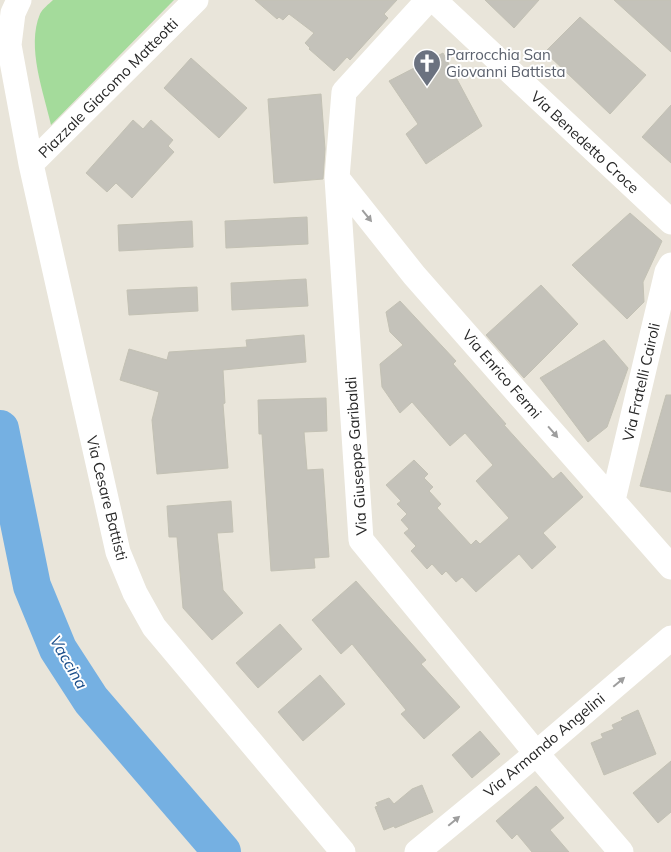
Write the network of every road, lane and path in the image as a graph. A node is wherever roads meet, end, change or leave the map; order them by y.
1 (19, 0) edge
2 (196, 0) edge
3 (428, 0) edge
4 (434, 0) edge
5 (31, 164) junction
6 (337, 178) junction
7 (671, 222) edge
8 (671, 265) edge
9 (613, 500) junction
10 (671, 567) edge
11 (671, 638) edge
12 (536, 753) junction
13 (343, 852) edge
14 (417, 852) edge
15 (621, 852) edge

1 - 5 street, Piazzale Giacomo Matteotti
2 - 5 street, Piazzale Giacomo Matteotti
3 - 6 street, Via Giuseppe Garibaldi
4 - 7 street, Via Benedetto Croce
5 - 13 street, Via Cesare Battisti
6 -> 9 street, Via Enrico Fermi
6 - 12 street, Via Giuseppe Garibaldi
8 - 9 street, Via Fratelli Cairoli
9 - 10 street, Via Enrico Fermi
12 -> 11 street, Via Armando Angelini
14 -> 12 street, Via Armando Angelini
12 - 15 street, Via Giuseppe Garibaldi

